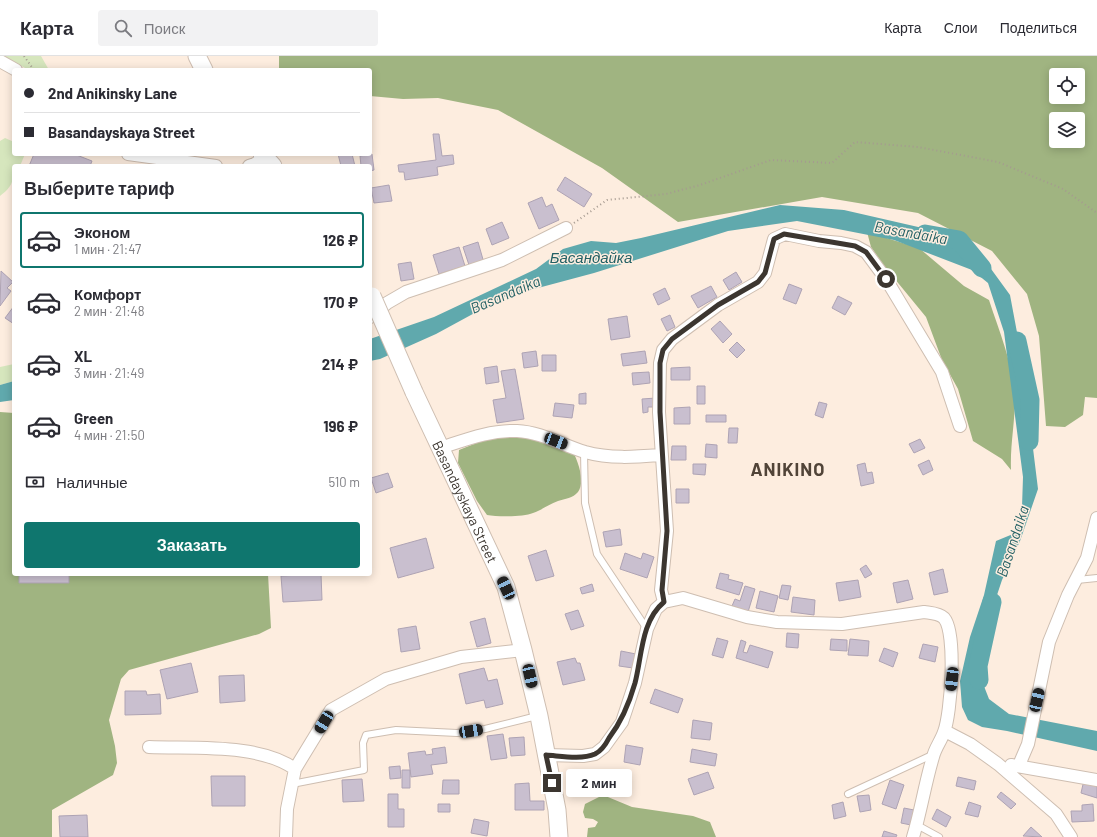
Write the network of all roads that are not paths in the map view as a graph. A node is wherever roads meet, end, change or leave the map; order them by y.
1 (197, 56) edge
2 (0, 62) edge
3 (12, 68) edge
4 (203, 68) edge
5 (133, 156) edge
6 (267, 159) edge
7 (198, 164) edge
8 (255, 164) edge
9 (566, 228) road end
10 (372, 296) edge
11 (372, 315) edge
12 (960, 426) dead end
13 (440, 448) junction
14 (584, 452) junction
15 (661, 455) junction
16 (1097, 518) edge
17 (1097, 578) edge
18 (1077, 580) junction
19 (664, 602) junction
20 (647, 629) junction
21 (524, 650) junction
22 (539, 716) junction
23 (945, 731) junction
24 (149, 748) dead end
25 (546, 755) junction
26 (933, 755) junction
27 (998, 764) junction
28 (1019, 765) junction
29 (295, 769) junction
30 (1097, 780) edge
31 (290, 784) junction
32 (848, 794) dead end
33 (917, 825) junction
34 (286, 837) edge
35 (559, 837) edge
36 (913, 837) edge
37 (939, 837) edge
38 (1071, 837) edge

1 - 4 street
2 - 3 street
5 - 7 street
6 - 8 street
9 - 11 street
10 - 13 street, Basandayskaya Street, bridge
12 - 15 street
13 - 14 street
13 - 21 street, Basandayskaya Street
14 - 15 street
14 - 20 lane
15 - 19 street
16 - 18 street
17 - 18 lane
18 - 28 street
19 - 20 street
19 - 23 street
20 - 25 street
21 - 22 street, Basandayskaya Street
21 - 29 street
22 - 25 street, Basandayskaya Street
22 - 31 lane
23 - 26 street
23 - 27 street
24 - 29 street
25 - 35 street, Basandayskaya Street
26 - 32 lane
26 - 33 street
27 - 28 street
27 - 38 street
28 - 30 street
29 - 31 street
31 - 34 street
33 - 36 street
33 - 37 lane

